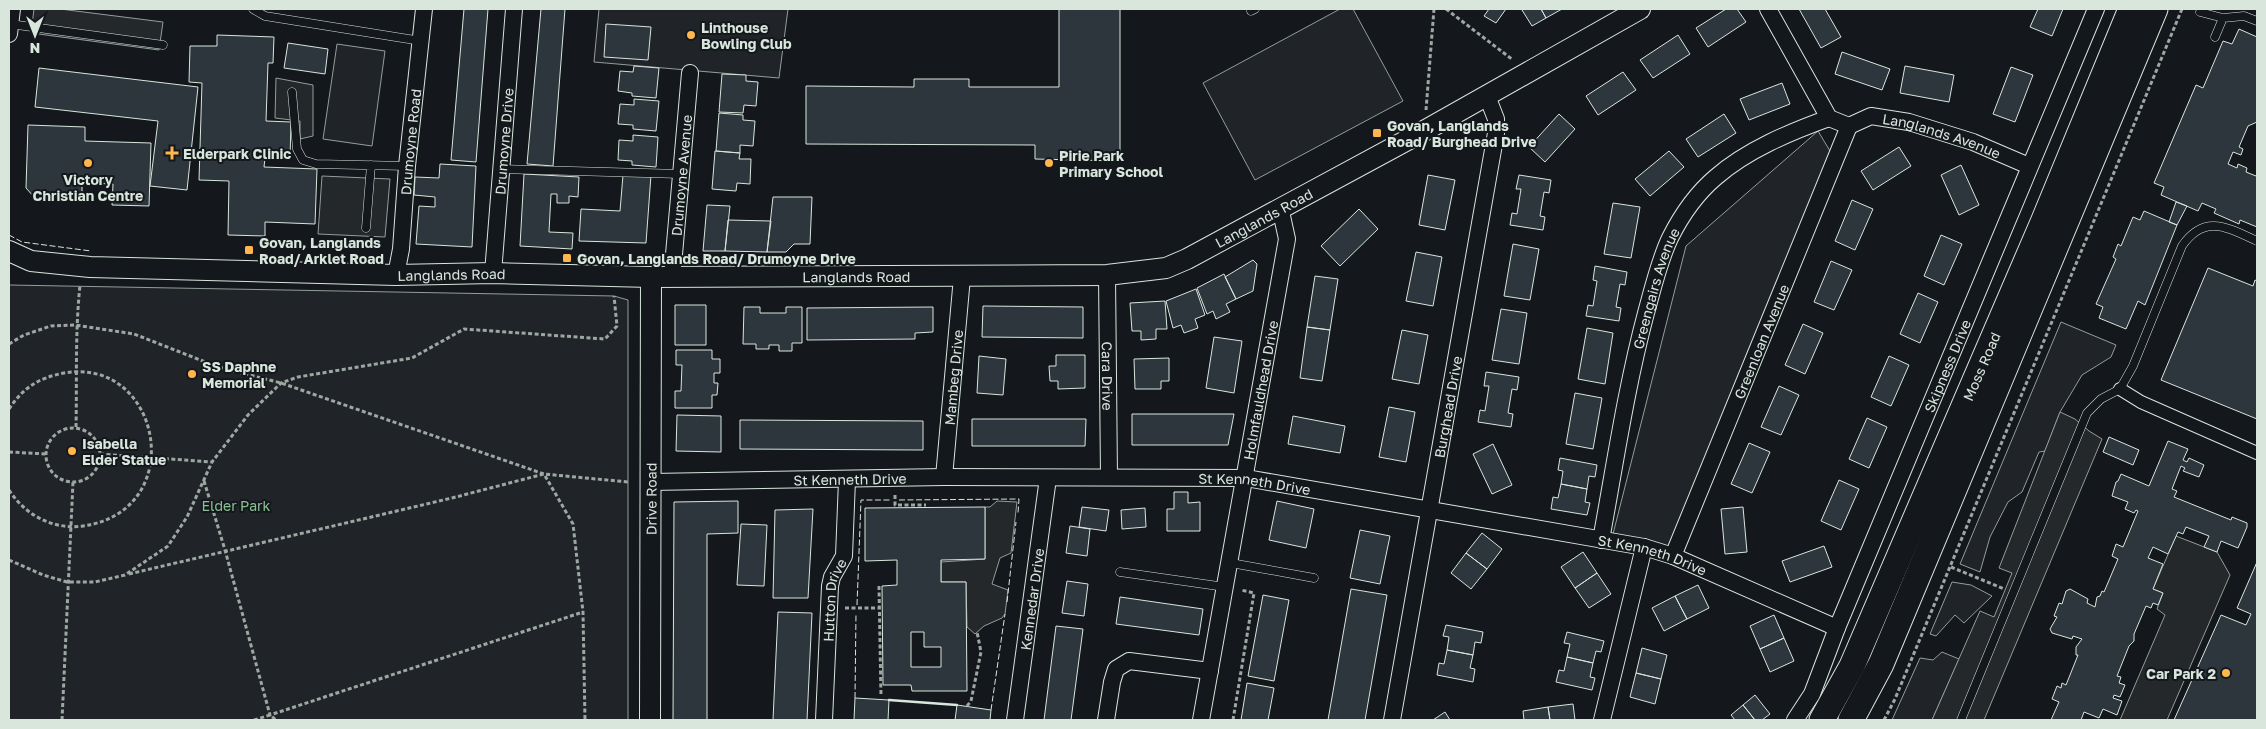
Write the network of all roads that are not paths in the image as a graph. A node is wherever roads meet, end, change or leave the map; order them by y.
1 (253, 9) edge
2 (424, 9) edge
3 (514, 9) edge
4 (1640, 9) edge
5 (1768, 9) edge
6 (2096, 9) edge
7 (2112, 9) edge
8 (2131, 9) edge
9 (2155, 9) edge
10 (2200, 12) dead end
11 (2223, 18) junction
12 (2257, 21) edge
13 (10, 22) edge
14 (2215, 37) dead end
15 (421, 41) junction
16 (163, 45) dead end
17 (690, 73) dead end
18 (292, 92) dead end
19 (1487, 96) junction
20 (1829, 118) junction
21 (1849, 126) junction
22 (371, 165) junction
23 (407, 166) junction
24 (2029, 166) junction
25 (501, 169) junction
26 (681, 174) junction
27 (1280, 207) junction
28 (2044, 220) junction
29 (366, 228) dead end
30 (2257, 241) edge
31 (9, 251) edge
32 (493, 273) junction
33 (396, 275) junction
34 (1107, 275) junction
35 (651, 277) junction
36 (672, 277) junction
37 (962, 277) junction
38 (2120, 389) junction
39 (2257, 453) edge
40 (944, 477) junction
41 (1109, 477) junction
42 (1048, 478) junction
43 (1246, 478) junction
44 (847, 480) junction
45 (651, 482) junction
46 (1430, 510) junction
47 (1601, 540) junction
48 (1644, 547) junction
49 (1674, 556) junction
50 (1231, 563) junction
51 (1120, 572) dead end
52 (1314, 578) dead end
53 (1226, 587) junction
54 (1837, 628) junction
55 (1210, 672) junction
56 (650, 720) edge
57 (824, 720) edge
58 (1015, 720) edge
59 (1106, 720) edge
60 (1201, 720) edge
61 (1392, 720) edge
62 (1602, 720) edge
63 (1795, 720) edge
64 (1822, 720) edge
65 (1852, 720) edge
66 (1962, 720) edge

1 - 15 lane
2 - 15 street, Drumoyne Road
3 - 25 street, Drumoyne Drive
4 - 19 street, Langlands Road
5 - 20 street
6 - 24 street, Skipness Drive
7 - 28 main road
8 - 28 main road, Moss Road
9 - 65 main road, Moss Road
10 - 11 lane
11 - 12 lane
11 - 14 lane
13 - 16 lane
15 - 23 street, Drumoyne Road
17 - 26 street, Drumoyne Avenue
18 - 22 lane
19 - 27 street, Langlands Road
19 - 46 street, Burghead Drive
20 - 21 street
20 - 47 street, Greengairs Avenue
21 - 24 street, Langlands Avenue
21 - 49 street, Greenloan Avenue
22 - 23 lane
22 - 29 lane
23 - 33 street, Drumoyne Road
24 - 54 street, Skipness Drive
25 - 26 lane
25 - 32 street, Drumoyne Drive
26 - 36 street, Drumoyne Avenue
27 - 34 street, Langlands Road
27 - 43 street, Holmfauldhead Drive
28 - 64 main road, Moss Road
30 - 38 lane
31 - 33 street, Langlands Road
32 - 33 street, Langlands Road
32 - 35 street, Langlands Road
34 - 37 street, Langlands Road
34 - 41 street, Cara Drive
35 - 36 street, Langlands Road
35 - 45 street, Drive Road
36 - 37 street, Langlands Road
37 - 40 street, Mambeg Drive
38 - 39 street
38 - 66 lane
40 - 42 street, St Kenneth Drive
40 - 44 street, St Kenneth Drive
41 - 42 street, St Kenneth Drive
41 - 43 street, St Kenneth Drive
42 - 58 street, Kennedar Drive
43 - 46 street, St Kenneth Drive
43 - 50 street, Holmfauldhead Drive
44 - 45 street, St Kenneth Drive
44 - 57 street, Hutton Drive
45 - 56 street, Drive Road
46 - 47 street, St Kenneth Drive
46 - 61 street, Burghead Drive
47 - 48 street, St Kenneth Drive
48 - 49 street, St Kenneth Drive
48 - 62 street
49 - 54 street, St Kenneth Drive
50 - 52 lane
50 - 53 street, Holmfauldhead Drive
51 - 53 lane
53 - 55 street, Holmfauldhead Drive
54 - 63 street, Skipness Drive
55 - 59 street
55 - 60 street, Holmfauldhead Drive

